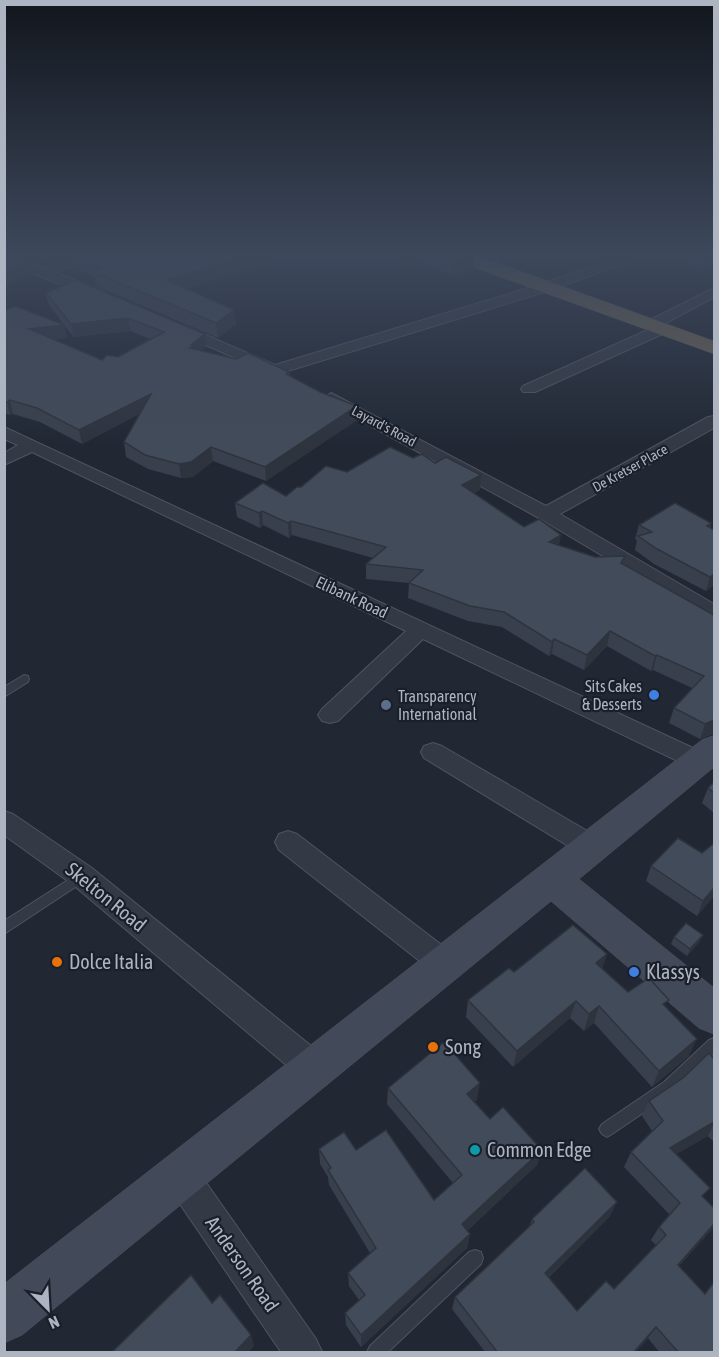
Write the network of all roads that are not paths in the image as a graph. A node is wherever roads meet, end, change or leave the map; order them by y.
1 (440, 319) edge
2 (639, 319) edge
3 (669, 319) edge
4 (165, 322) edge
5 (658, 326) junction
6 (714, 348) edge
7 (275, 370) junction
8 (296, 380) edge
9 (529, 389) dead end
10 (316, 391) edge
11 (714, 421) edge
12 (4, 432) edge
13 (31, 445) junction
14 (4, 460) edge
15 (546, 514) junction
16 (714, 613) edge
17 (421, 629) junction
18 (24, 679) dead end
19 (4, 693) edge
20 (330, 715) dead end
21 (432, 752) dead end
22 (707, 755) edge
23 (4, 821) edge
24 (288, 842) dead end
25 (592, 847) junction
26 (82, 876) junction
27 (552, 879) junction
28 (4, 928) edge
29 (446, 965) junction
30 (714, 1014) edge
31 (714, 1045) edge
32 (315, 1069) junction
33 (608, 1129) dead end
34 (181, 1176) junction
35 (475, 1258) dead end
36 (6, 1313) edge
37 (303, 1353) edge
38 (376, 1353) edge

1 - 7 street
2 - 5 highway
3 - 5 street
4 - 7 street
5 - 6 highway
5 - 9 street
7 - 8 street
10 - 15 street, Layard's Road
11 - 15 street, De Kretser Place
12 - 13 street, Elibank Road
13 - 14 street
13 - 17 street, Elibank Road
15 - 16 street, Layard's Road
17 - 20 street
17 - 22 street, Elibank Road
18 - 19 lane
21 - 25 street
22 - 25 main road
23 - 26 street, Skelton Road
24 - 29 street
25 - 27 main road
26 - 28 lane
26 - 32 street, Skelton Road
27 - 29 main road
27 - 30 main road
29 - 32 main road
31 - 33 lane
32 - 34 main road
34 - 36 main road
34 - 37 street, Anderson Road
35 - 38 lane

